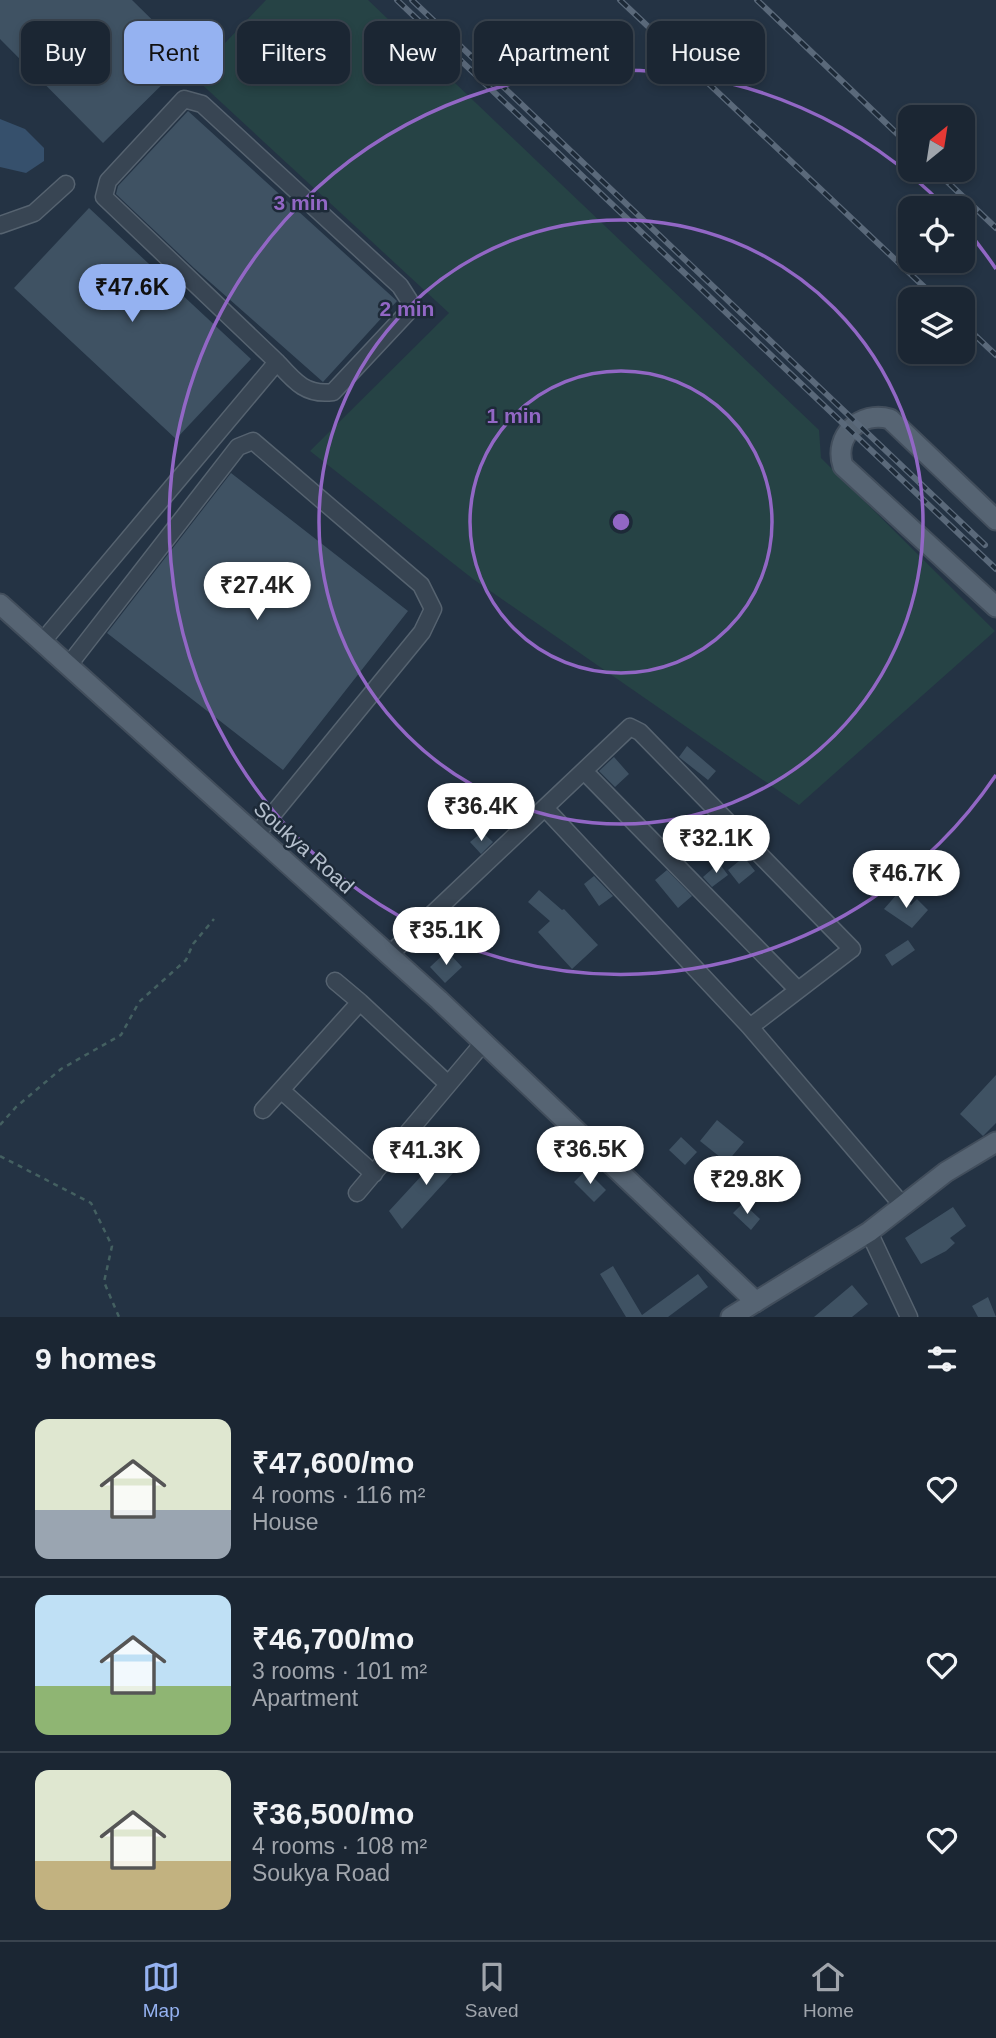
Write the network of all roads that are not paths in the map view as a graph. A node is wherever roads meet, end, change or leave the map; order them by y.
1 (66, 184) dead end
2 (0, 225) edge
3 (276, 362) junction
4 (996, 520) edge
5 (0, 604) edge
6 (996, 607) edge
7 (42, 642) junction
8 (68, 666) junction
9 (584, 771) junction
10 (545, 808) junction
11 (256, 835) junction
12 (389, 955) junction
13 (335, 981) dead end
14 (798, 990) junction
15 (360, 1002) junction
16 (750, 1027) junction
17 (484, 1042) junction
18 (448, 1084) junction
19 (281, 1090) junction
20 (263, 1110) dead end
21 (996, 1142) edge
22 (374, 1174) junction
23 (358, 1193) dead end
24 (903, 1206) junction
25 (869, 1232) junction
26 (747, 1311) edge
27 (909, 1317) edge

1 - 2 street
3 - 3 street
3 - 7 street
4 - 6 main road
5 - 7 main road, Soukya Road
7 - 8 main road, Soukya Road
8 - 11 main road, Soukya Road
8 - 11 street
9 - 10 street
9 - 14 street
9 - 14 street
10 - 12 street
10 - 16 street
11 - 12 main road, Soukya Road
12 - 17 main road, Soukya Road
13 - 15 street
14 - 16 street
15 - 18 street
15 - 19 street
16 - 24 street
17 - 18 street
17 - 26 main road, Soukya Road
18 - 22 street
19 - 20 street
19 - 22 street
21 - 24 main road
22 - 23 street
24 - 25 main road
25 - 26 main road
25 - 27 street

